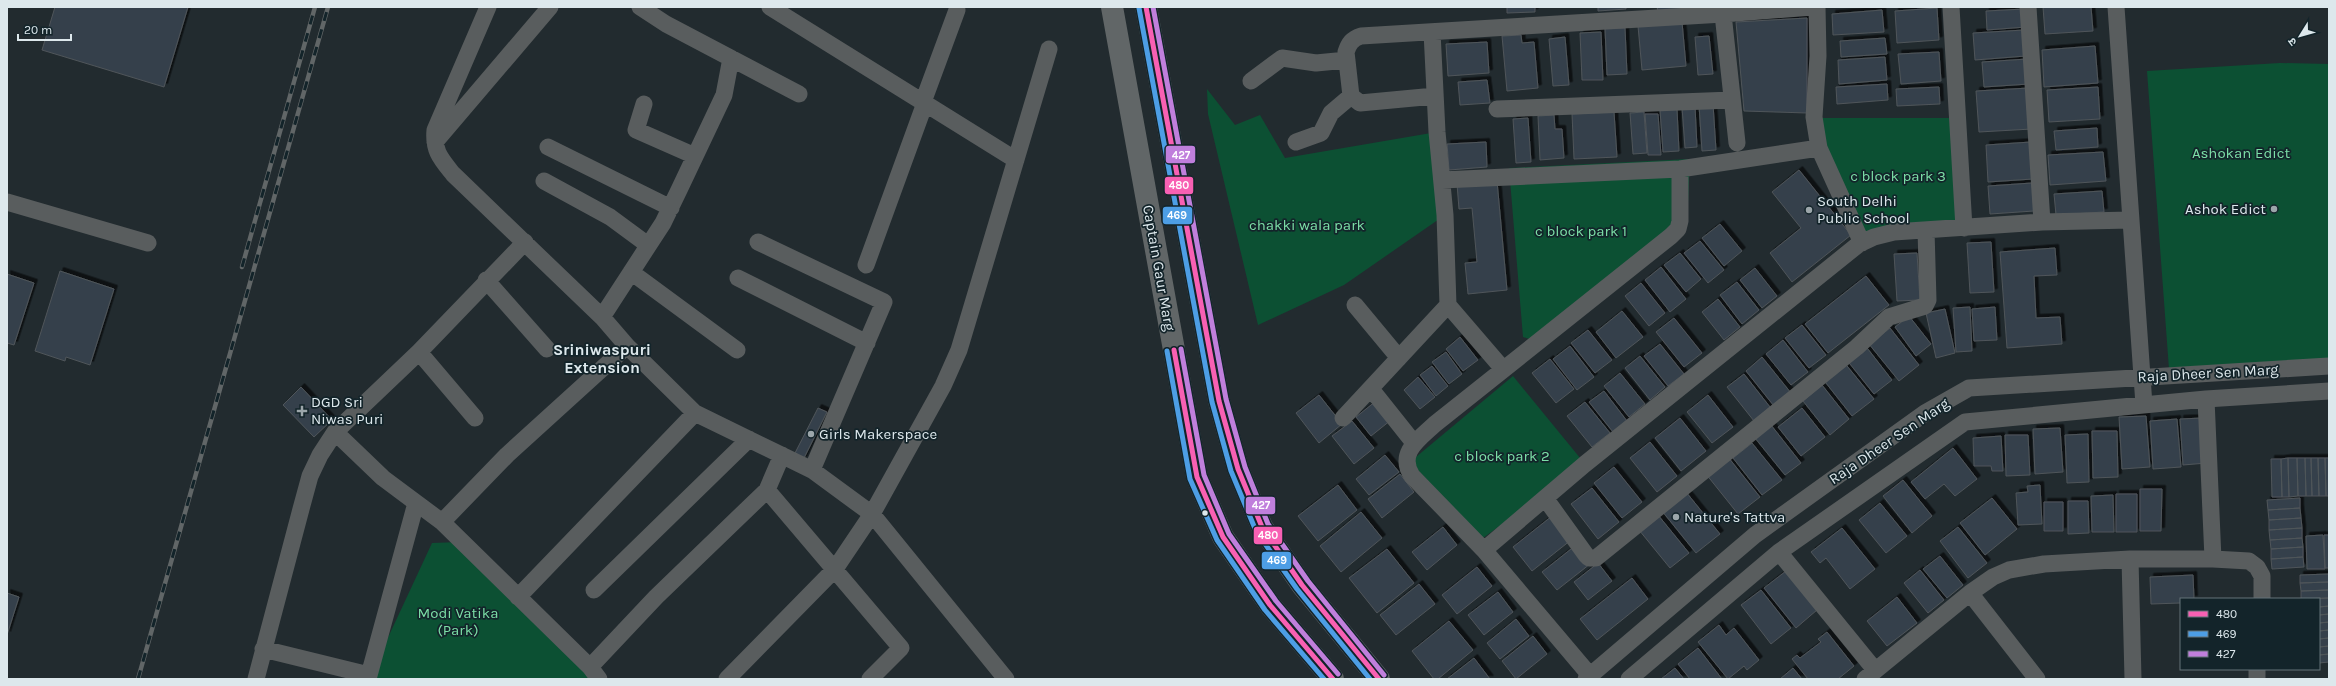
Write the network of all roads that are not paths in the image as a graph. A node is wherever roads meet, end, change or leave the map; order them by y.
1 (488, 7) edge
2 (550, 7) edge
3 (640, 7) edge
4 (770, 7) edge
5 (1112, 7) edge
6 (1146, 7) edge
7 (1813, 7) edge
8 (1817, 7) edge
9 (1951, 7) edge
10 (2028, 7) edge
11 (2116, 7) edge
12 (957, 10) dead end
13 (1723, 14) junction
14 (1432, 32) junction
15 (1049, 49) dead end
16 (731, 58) junction
17 (1348, 60) junction
18 (1251, 81) dead end
19 (799, 94) dead end
20 (1350, 96) junction
21 (1434, 96) junction
22 (1732, 100) junction
23 (924, 102) junction
24 (644, 104) dead end
25 (1497, 109) dead end
26 (1296, 142) dead end
27 (1737, 143) dead end
28 (434, 144) junction
29 (548, 147) dead end
30 (1819, 148) junction
31 (695, 156) junction
32 (1016, 160) junction
33 (1680, 169) junction
34 (1442, 180) junction
35 (544, 181) dead end
36 (7, 202) edge
37 (670, 208) junction
38 (2130, 220) junction
39 (2042, 222) junction
40 (1964, 228) junction
41 (1926, 230) junction
42 (525, 242) junction
43 (758, 242) dead end
44 (148, 243) dead end
45 (1862, 243) junction
46 (648, 245) junction
47 (866, 265) dead end
48 (631, 272) junction
49 (738, 278) dead end
50 (486, 280) junction
51 (1355, 305) dead end
52 (1448, 305) junction
53 (602, 317) junction
54 (867, 343) junction
55 (627, 346) junction
56 (547, 349) dead end
57 (737, 350) dead end
58 (419, 352) junction
59 (1399, 358) junction
60 (2329, 366) edge
61 (1503, 369) junction
62 (2142, 377) junction
63 (1371, 389) junction
64 (2329, 391) edge
65 (2206, 399) junction
66 (2144, 405) junction
67 (695, 413) junction
68 (475, 418) dead end
69 (1343, 418) dead end
70 (335, 432) junction
71 (749, 439) junction
72 (1414, 443) junction
73 (782, 455) junction
74 (812, 470) junction
75 (767, 490) junction
76 (1545, 498) junction
77 (416, 503) junction
78 (872, 514) junction
79 (442, 522) junction
80 (1484, 550) junction
81 (1779, 552) junction
82 (2213, 558) junction
83 (2130, 559) junction
84 (835, 569) junction
85 (594, 590) dead end
86 (1970, 593) junction
87 (518, 597) junction
88 (2262, 598) edge
89 (264, 649) junction
90 (595, 673) edge
91 (1870, 675) edge
92 (880, 676) edge
93 (369, 677) edge
94 (1590, 678) edge
95 (256, 679) edge
96 (727, 679) edge
97 (1006, 679) edge
98 (1333, 679) edge
99 (1379, 679) edge
100 (1629, 679) edge
101 (2037, 679) edge
102 (2133, 679) edge

1 - 28 street
2 - 28 street
3 - 16 street
4 - 23 street
5 - 98 main road, Captain Gaur Marg
6 - 99 main road
7 - 13 street
8 - 30 street
9 - 40 street
10 - 39 street
11 - 38 street
12 - 23 street
13 - 14 street
13 - 22 street
14 - 17 street
14 - 21 street
15 - 32 street
16 - 19 street
16 - 31 street
17 - 18 street
17 - 20 street
20 - 21 street
20 - 26 street
21 - 34 street
22 - 25 street
22 - 27 street
23 - 32 street
23 - 47 street
24 - 31 street
28 - 42 street
29 - 37 street
30 - 33 street
30 - 45 street
31 - 37 street
32 - 78 street
33 - 34 street
33 - 61 street
34 - 52 street
35 - 46 street
36 - 44 street
37 - 46 street
38 - 39 street
38 - 62 street
39 - 40 street
40 - 41 street
41 - 45 street
41 - 76 street
42 - 50 street
42 - 53 street
43 - 54 street
45 - 76 street
46 - 48 street
48 - 53 street
48 - 57 street
49 - 54 street
50 - 56 street
50 - 58 street
51 - 59 street
52 - 59 street
52 - 61 street
53 - 55 street
54 - 74 street
55 - 67 street
55 - 79 street
58 - 68 street
58 - 70 street
59 - 63 street
60 - 62 street, Raja Dheer Sen Marg
61 - 72 street
62 - 66 street
62 - 94 street, Raja Dheer Sen Marg
63 - 69 street
63 - 72 street
64 - 65 street, Raja Dheer Sen Marg
65 - 66 street, Raja Dheer Sen Marg
65 - 82 street
66 - 81 street, Raja Dheer Sen Marg
67 - 71 street
67 - 87 street
70 - 77 street
70 - 89 street
71 - 73 street
71 - 85 street
72 - 80 street
73 - 74 street
73 - 75 street
74 - 78 street
75 - 84 street
75 - 90 street
76 - 80 street
77 - 79 street
77 - 93 street
78 - 84 street
78 - 97 street
79 - 87 street
80 - 94 street
81 - 91 street
81 - 100 street, Raja Dheer Sen Marg
82 - 83 street
82 - 88 street
83 - 86 street
83 - 102 street
84 - 92 street
84 - 96 street
86 - 91 street
86 - 101 street
87 - 90 street
89 - 93 street
89 - 95 street

